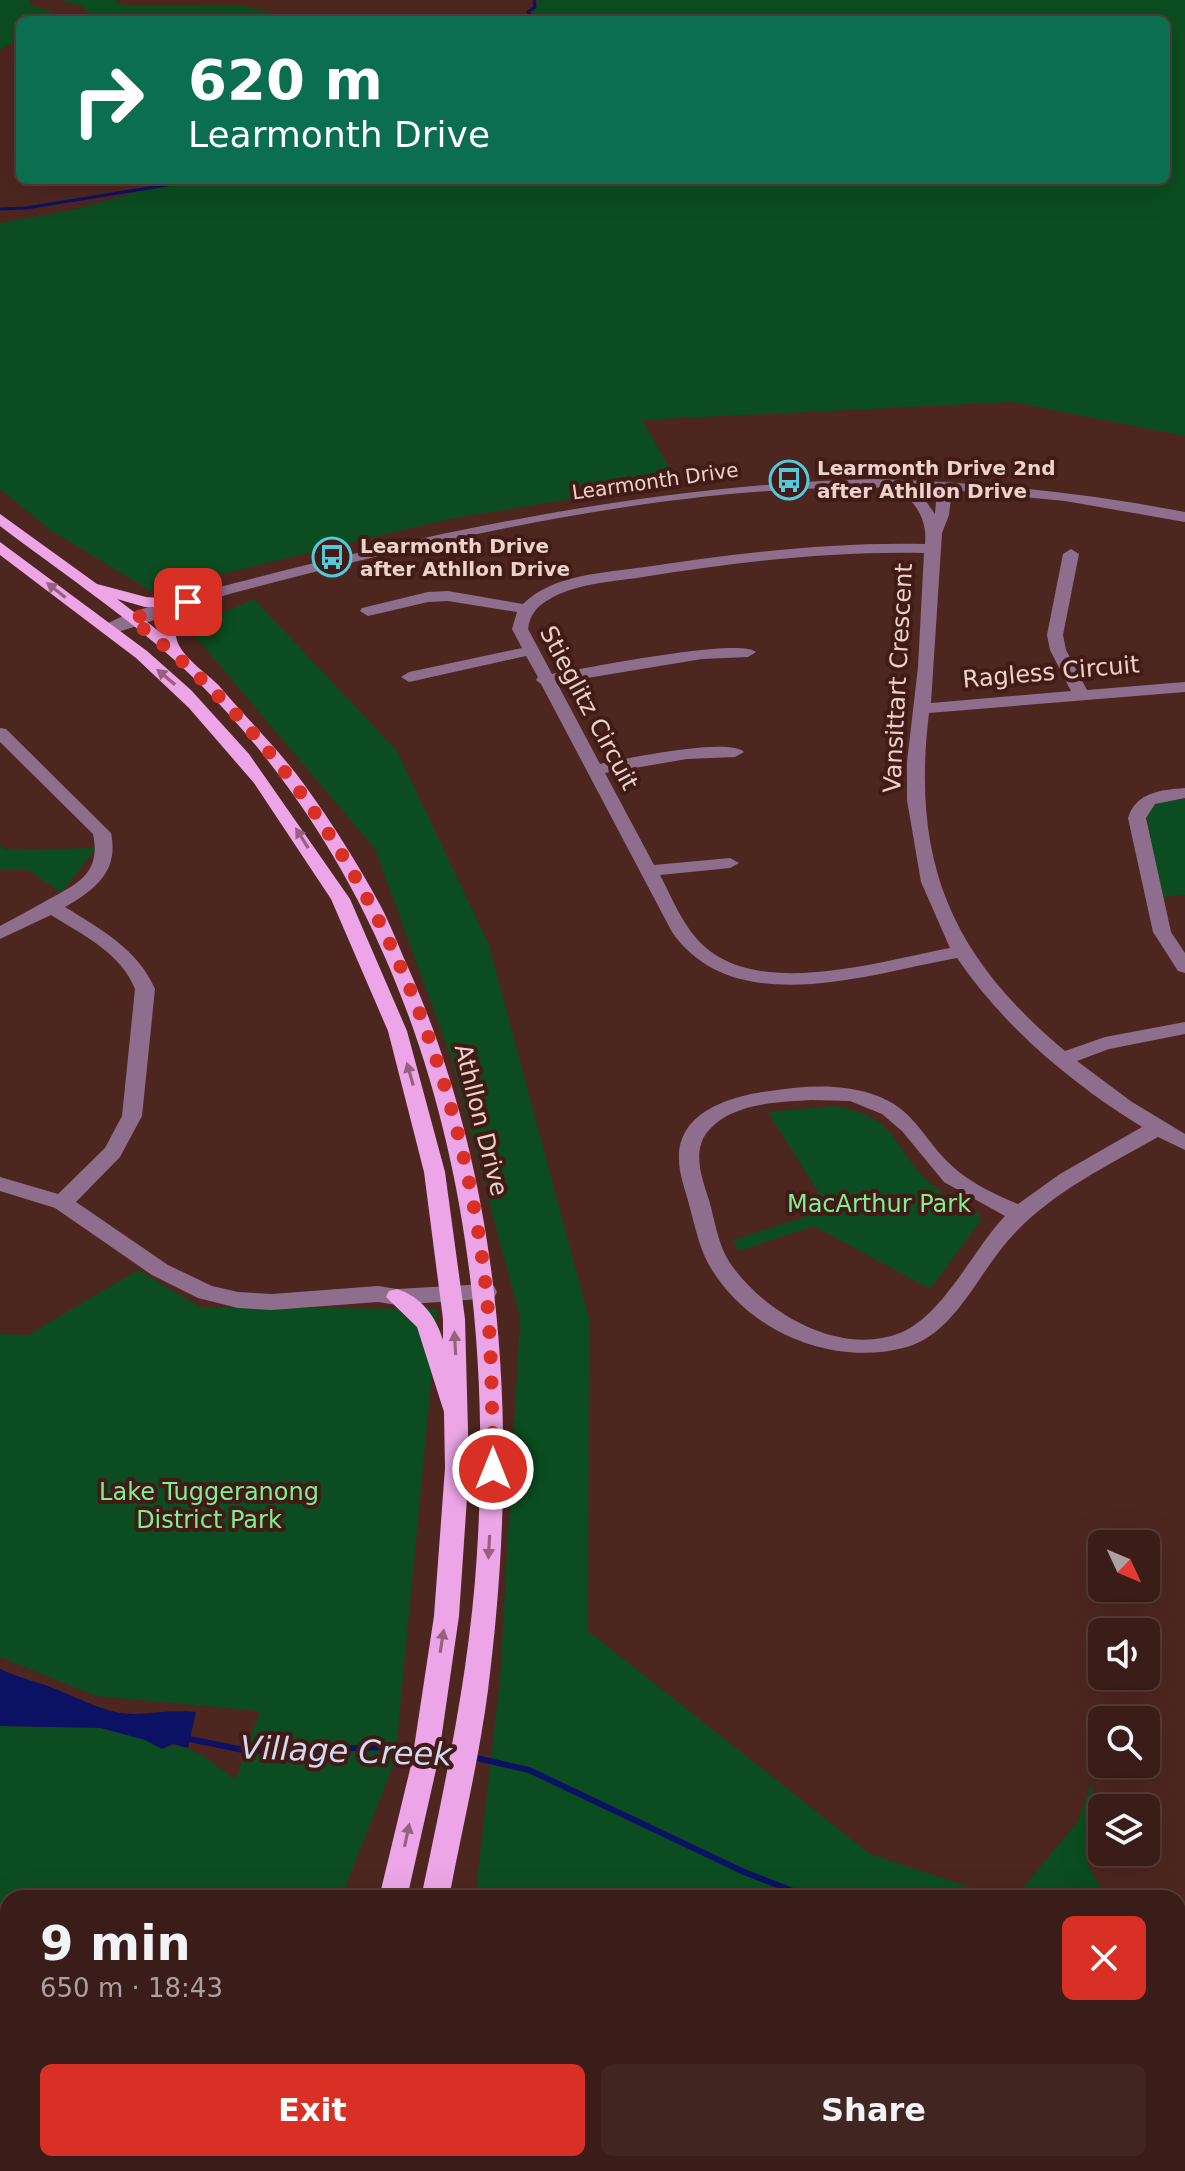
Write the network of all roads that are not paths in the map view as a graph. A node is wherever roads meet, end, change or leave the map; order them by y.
1 (896, 483) junction
2 (944, 484) junction
3 (979, 488) junction
4 (945, 502) junction
5 (1185, 517) edge
6 (0, 519) edge
7 (933, 541) junction
8 (0, 547) edge
9 (1071, 554) dead end
10 (90, 587) junction
11 (195, 603) junction
12 (526, 609) junction
13 (368, 611) dead end
14 (135, 622) junction
15 (107, 630) junction
16 (529, 651) junction
17 (748, 652) dead end
18 (176, 654) junction
19 (409, 677) dead end
20 (544, 680) junction
21 (1185, 687) edge
22 (1081, 695) junction
23 (920, 709) junction
24 (0, 733) edge
25 (735, 752) dead end
26 (593, 770) junction
27 (1185, 793) edge
28 (730, 863) dead end
29 (648, 871) junction
30 (50, 906) junction
31 (0, 933) edge
32 (960, 952) junction
33 (1185, 967) edge
34 (1185, 1028) edge
35 (1062, 1060) junction
36 (1157, 1128) junction
37 (1185, 1143) edge
38 (0, 1184) edge
39 (62, 1203) junction
40 (1020, 1214) junction
41 (485, 1285) junction
42 (452, 1287) junction
43 (388, 1295) junction
44 (458, 1421) junction
45 (395, 1890) edge
46 (437, 1890) edge

1 - 2 street, Learmonth Drive
1 - 7 street, Vansittart Crescent
1 - 11 street, Learmonth Drive
2 - 3 street, Learmonth Drive
2 - 4 street, Vansittart Crescent
3 - 4 street
3 - 5 street, Learmonth Drive
4 - 7 street, Vansittart Crescent
6 - 10 main road, Athllon Drive
7 - 12 street, Stieglitz Circuit
7 - 23 street, Vansittart Crescent
15 -> 8 main road
9 - 22 street
10 - 11 main road
10 - 14 main road, Athllon Drive
11 - 14 street, Learmonth Drive
11 - 18 main road
12 - 13 street
12 - 16 street, Stieglitz Circuit
14 - 15 street, Learmonth Drive
14 - 18 main road, Athllon Drive
42 -> 15 main road
16 - 19 street
16 - 20 street, Stieglitz Circuit
17 - 20 street
18 - 41 main road, Athllon Drive
20 - 26 street, Stieglitz Circuit
21 - 22 street, Ragless Circuit
22 - 23 street, Ragless Circuit
23 - 32 street, Vansittart Crescent
24 - 30 street
25 - 26 street
26 - 29 street, Stieglitz Circuit
27 - 33 street
28 - 29 street
29 - 32 street, Stieglitz Circuit
30 - 31 street
30 - 39 street
32 - 35 street, Vansittart Crescent
34 - 35 street
35 - 36 street, Vansittart Crescent
36 - 37 street, Vansittart Crescent
36 - 40 street
38 - 39 street
39 - 43 street
40 - 40 street
41 - 42 street
41 -> 46 main road, Athllon Drive
42 - 43 street
44 -> 42 main road
43 - 44 main road
45 -> 44 main road

